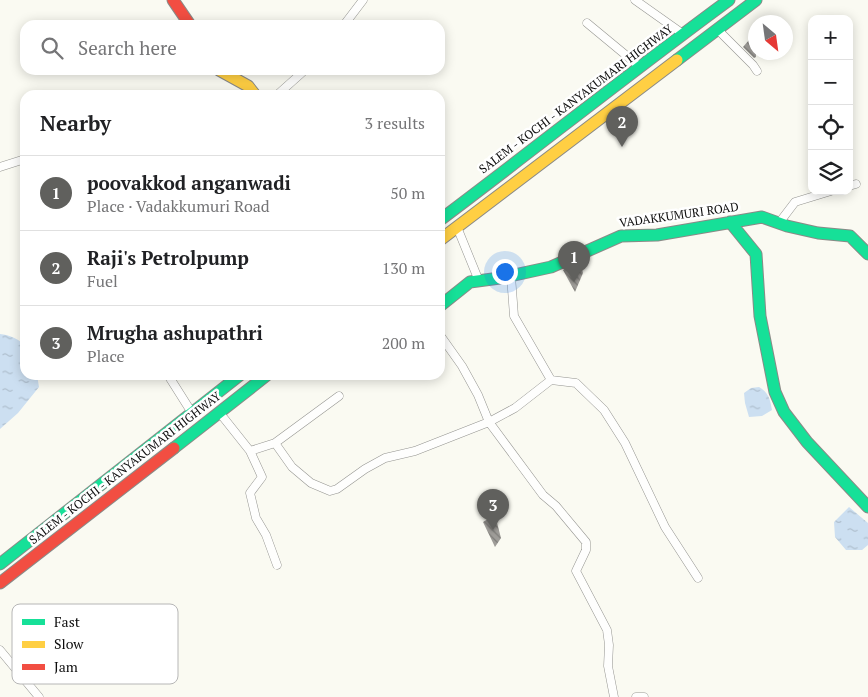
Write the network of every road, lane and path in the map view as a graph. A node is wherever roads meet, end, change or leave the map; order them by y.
1 (173, 0) edge
2 (363, 0) edge
3 (635, 0) edge
4 (729, 0) edge
5 (756, 0) edge
6 (187, 20) edge
7 (348, 20) edge
8 (587, 23) dead end
9 (716, 29) junction
10 (683, 34) junction
11 (639, 66) junction
12 (757, 71) dead end
13 (229, 75) edge
14 (299, 75) edge
15 (251, 90) edge
16 (283, 90) edge
17 (20, 160) edge
18 (0, 167) edge
19 (818, 195) edge
20 (445, 216) edge
21 (730, 222) junction
22 (779, 223) junction
23 (457, 227) junction
24 (445, 236) edge
25 (868, 254) edge
26 (511, 276) junction
27 (479, 281) junction
28 (445, 302) edge
29 (445, 342) edge
30 (171, 380) edge
31 (234, 380) edge
32 (261, 380) edge
33 (551, 380) junction
34 (338, 396) dead end
35 (219, 412) junction
36 (192, 413) junction
37 (490, 422) junction
38 (274, 443) junction
39 (250, 451) junction
40 (868, 507) edge
41 (0, 564) edge
42 (277, 565) dead end
43 (698, 578) dead end
44 (0, 583) edge
45 (0, 650) edge
46 (12, 664) edge
47 (28, 684) edge
48 (39, 697) edge
49 (614, 697) edge
50 (636, 697) edge
51 (644, 697) edge

1 - 6 main road
2 - 7 street
3 - 10 street
4 - 10 main road, SALEM - KOCHI - KANYAKUMARI HIGHWAY
5 - 9 main road
8 - 11 street
9 - 12 street
9 - 23 main road
10 - 11 main road, SALEM - KOCHI - KANYAKUMARI HIGHWAY
11 - 20 main road, SALEM - KOCHI - KANYAKUMARI HIGHWAY
13 - 15 main road
14 - 16 street
17 - 18 street
19 - 22 street
21 - 22 main road, VADAKKUMURI ROAD
21 - 26 main road, VADAKKUMURI ROAD
21 - 40 main road
22 - 25 main road, VADAKKUMURI ROAD
23 - 24 main road
23 - 27 street
26 - 27 main road, VADAKKUMURI ROAD
26 - 33 street
27 - 28 main road, VADAKKUMURI ROAD
29 - 37 street
30 - 36 street
31 - 36 main road, SALEM - KOCHI - KANYAKUMARI HIGHWAY
32 - 35 main road, SALEM - KOCHI - KANYAKUMARI HIGHWAY
33 - 37 street
33 - 43 street
34 - 38 street
35 - 39 street
35 - 44 main road, SALEM - KOCHI - KANYAKUMARI HIGHWAY
36 - 41 main road, SALEM - KOCHI - KANYAKUMARI HIGHWAY
37 - 38 street
37 - 49 street
38 - 39 street
39 - 42 street
45 - 46 street
47 - 48 street
50 - 51 street

